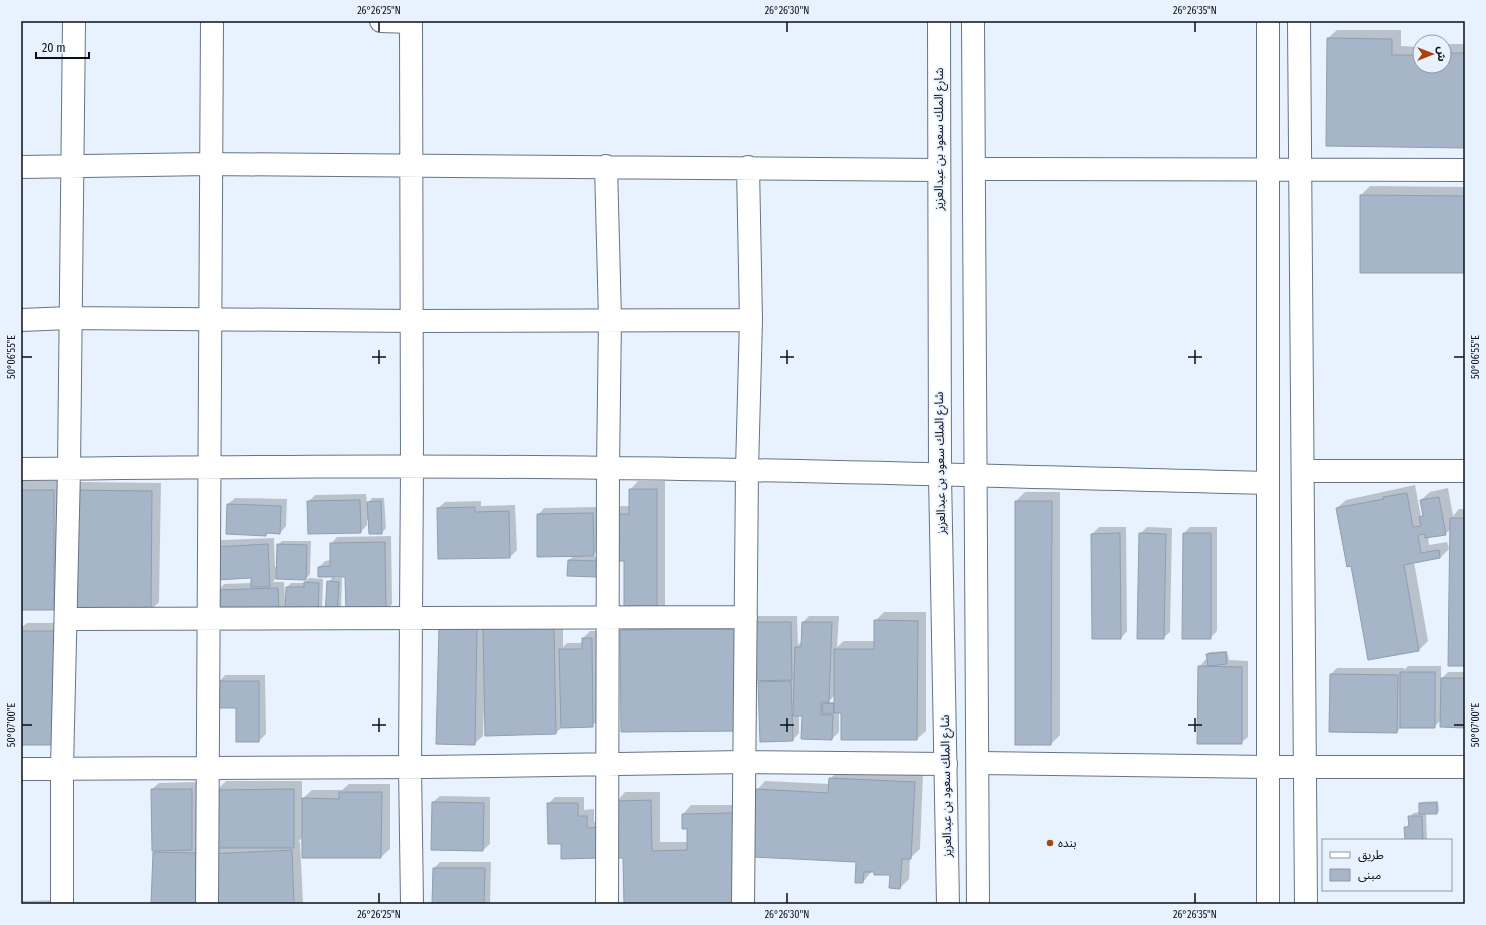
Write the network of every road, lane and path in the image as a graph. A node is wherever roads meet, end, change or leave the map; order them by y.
1 (74, 21) edge
2 (212, 21) edge
3 (381, 21) edge
4 (411, 21) edge
5 (939, 21) edge
6 (973, 21) edge
7 (1268, 21) edge
8 (1299, 21) edge
9 (210, 164) junction
10 (72, 165) junction
11 (411, 165) junction
12 (606, 166) junction
13 (21, 167) edge
14 (748, 167) junction
15 (974, 169) junction
16 (1268, 169) junction
17 (1301, 169) junction
18 (938, 170) junction
19 (1465, 170) edge
20 (70, 318) junction
21 (610, 319) junction
22 (21, 320) edge
23 (210, 320) junction
24 (751, 320) junction
25 (412, 322) junction
26 (209, 466) junction
27 (412, 468) junction
28 (608, 468) junction
29 (21, 469) edge
30 (69, 469) junction
31 (747, 470) junction
32 (1302, 471) junction
33 (1465, 471) edge
34 (940, 474) junction
35 (976, 476) junction
36 (1268, 483) junction
37 (746, 617) junction
38 (411, 618) junction
39 (607, 618) junction
40 (66, 619) junction
41 (208, 620) junction
42 (745, 762) junction
43 (978, 763) junction
44 (606, 764) junction
45 (946, 764) junction
46 (1305, 766) junction
47 (208, 767) junction
48 (410, 767) junction
49 (1268, 767) junction
50 (1465, 767) edge
51 (21, 769) edge
52 (62, 769) junction
53 (62, 904) edge
54 (208, 904) edge
55 (412, 904) edge
56 (607, 904) edge
57 (743, 904) edge
58 (948, 904) edge
59 (978, 904) edge
60 (1268, 904) edge
61 (1306, 904) edge

1 - 10 street
2 - 9 street
3 - 4 street
4 - 11 street
5 - 18 street, شارع الملك سعود بن عبدالعزيز
6 - 15 street
7 - 16 street
8 - 17 street
9 - 10 street
9 - 11 street
9 - 23 street
10 - 13 street
10 - 20 street
11 - 12 street
11 - 25 street
12 - 14 street
12 - 21 street
14 - 18 street
14 - 24 street
15 - 16 street
15 - 35 street
16 - 17 street
16 - 36 street
17 - 19 street
17 - 32 street
18 - 34 street, شارع الملك سعود بن عبدالعزيز
20 - 22 street
20 - 23 street
20 - 30 street
21 - 24 street
21 - 25 street
21 - 28 street
23 - 25 street
23 - 26 street
24 - 31 street
25 - 27 street
26 - 27 street
26 - 30 street
26 - 41 street
27 - 28 street
27 - 38 street
28 - 31 street
28 - 39 street
29 - 30 street
30 - 40 street
31 - 34 street
31 - 37 street
32 - 33 street
32 - 46 street
34 - 35 street
34 - 45 street, شارع الملك سعود بن عبدالعزيز
35 - 36 street
35 - 43 street
36 - 49 street
37 - 39 street
37 - 42 street
38 - 39 street
38 - 41 street
38 - 48 street
39 - 44 street
40 - 41 street
40 - 52 street
41 - 47 street
42 - 44 street
42 - 45 street
42 - 57 street
43 - 49 street
43 - 59 street
44 - 48 street
44 - 56 street
45 - 58 street, شارع الملك سعود بن عبدالعزيز
46 - 49 street
46 - 50 street
46 - 61 street
47 - 48 street
47 - 52 street
47 - 54 street
48 - 55 street
49 - 60 street
51 - 52 street
52 - 53 street

